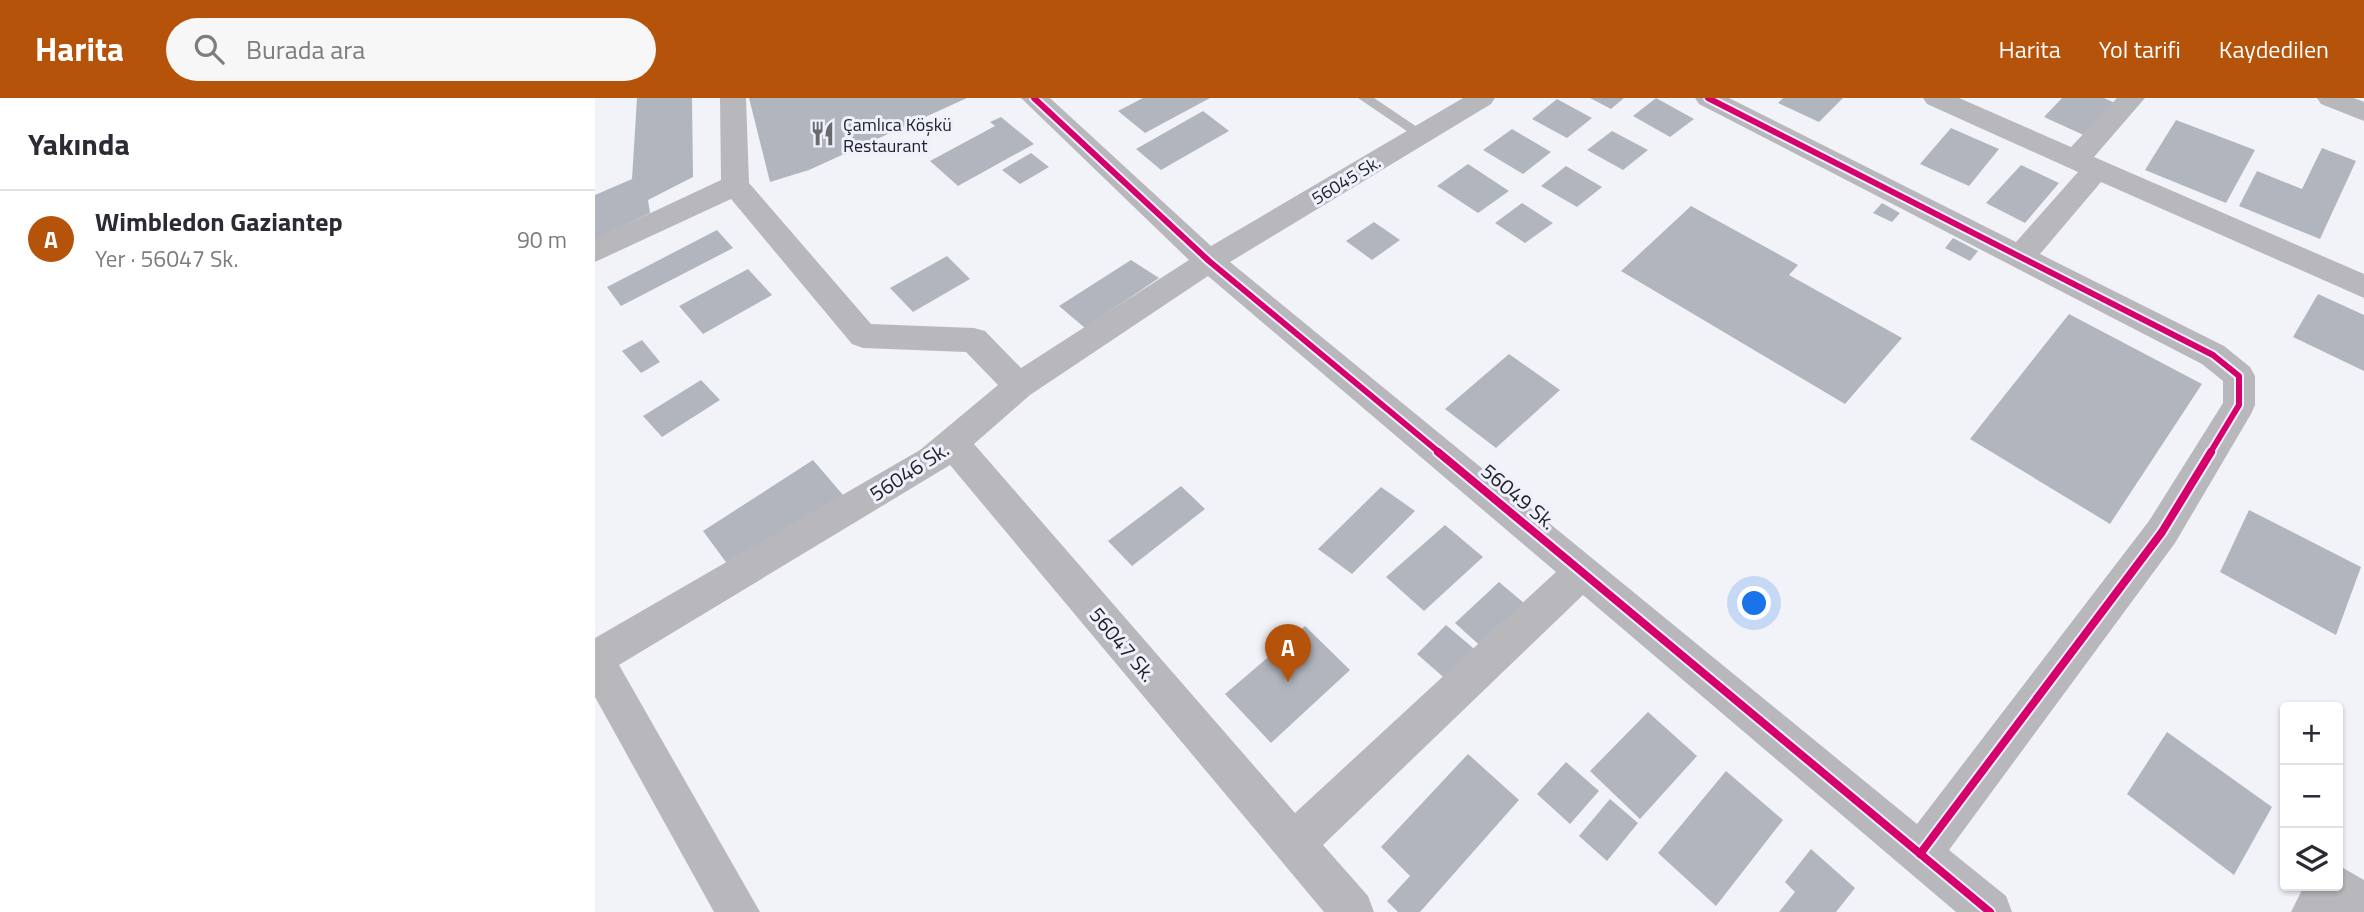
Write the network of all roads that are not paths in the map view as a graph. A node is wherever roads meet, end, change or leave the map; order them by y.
1 (733, 98) edge
2 (1034, 98) edge
3 (1365, 98) edge
4 (1482, 98) edge
5 (1708, 98) edge
6 (1936, 98) edge
7 (2132, 98) edge
8 (2330, 98) edge
9 (2364, 112) edge
10 (1422, 135) junction
11 (2086, 164) junction
12 (735, 186) junction
13 (595, 251) edge
14 (2021, 256) junction
15 (1209, 261) junction
16 (2364, 287) edge
17 (1019, 386) junction
18 (952, 443) junction
19 (1582, 572) junction
20 (595, 659) edge
21 (1293, 844) junction
22 (1920, 854) junction
23 (2326, 891) edge
24 (2343, 891) edge
25 (2364, 905) edge
26 (738, 912) edge
27 (1352, 912) edge
28 (1990, 912) edge
29 (2313, 912) edge

1 - 12 street
2 - 15 street, 56049 Sk.
3 - 10 lane
4 - 10 street, 56045 Sk.
5 - 14 street
6 - 11 street
7 - 11 street
8 - 9 street
10 - 15 street, 56045 Sk.
11 - 14 street
11 - 16 street
12 - 13 street
12 - 17 street
14 - 22 street
15 - 17 street, 56046 Sk.
15 - 19 street, 56049 Sk.
17 - 18 street, 56046 Sk.
18 - 20 street, 56046 Sk.
18 - 21 street, 56047 Sk.
19 - 21 street
19 - 22 street, 56049 Sk.
20 - 26 street, 56046 Sk.
21 - 27 street, 56047 Sk.
22 - 28 street, 56049 Sk.
23 - 29 street
24 - 25 street

